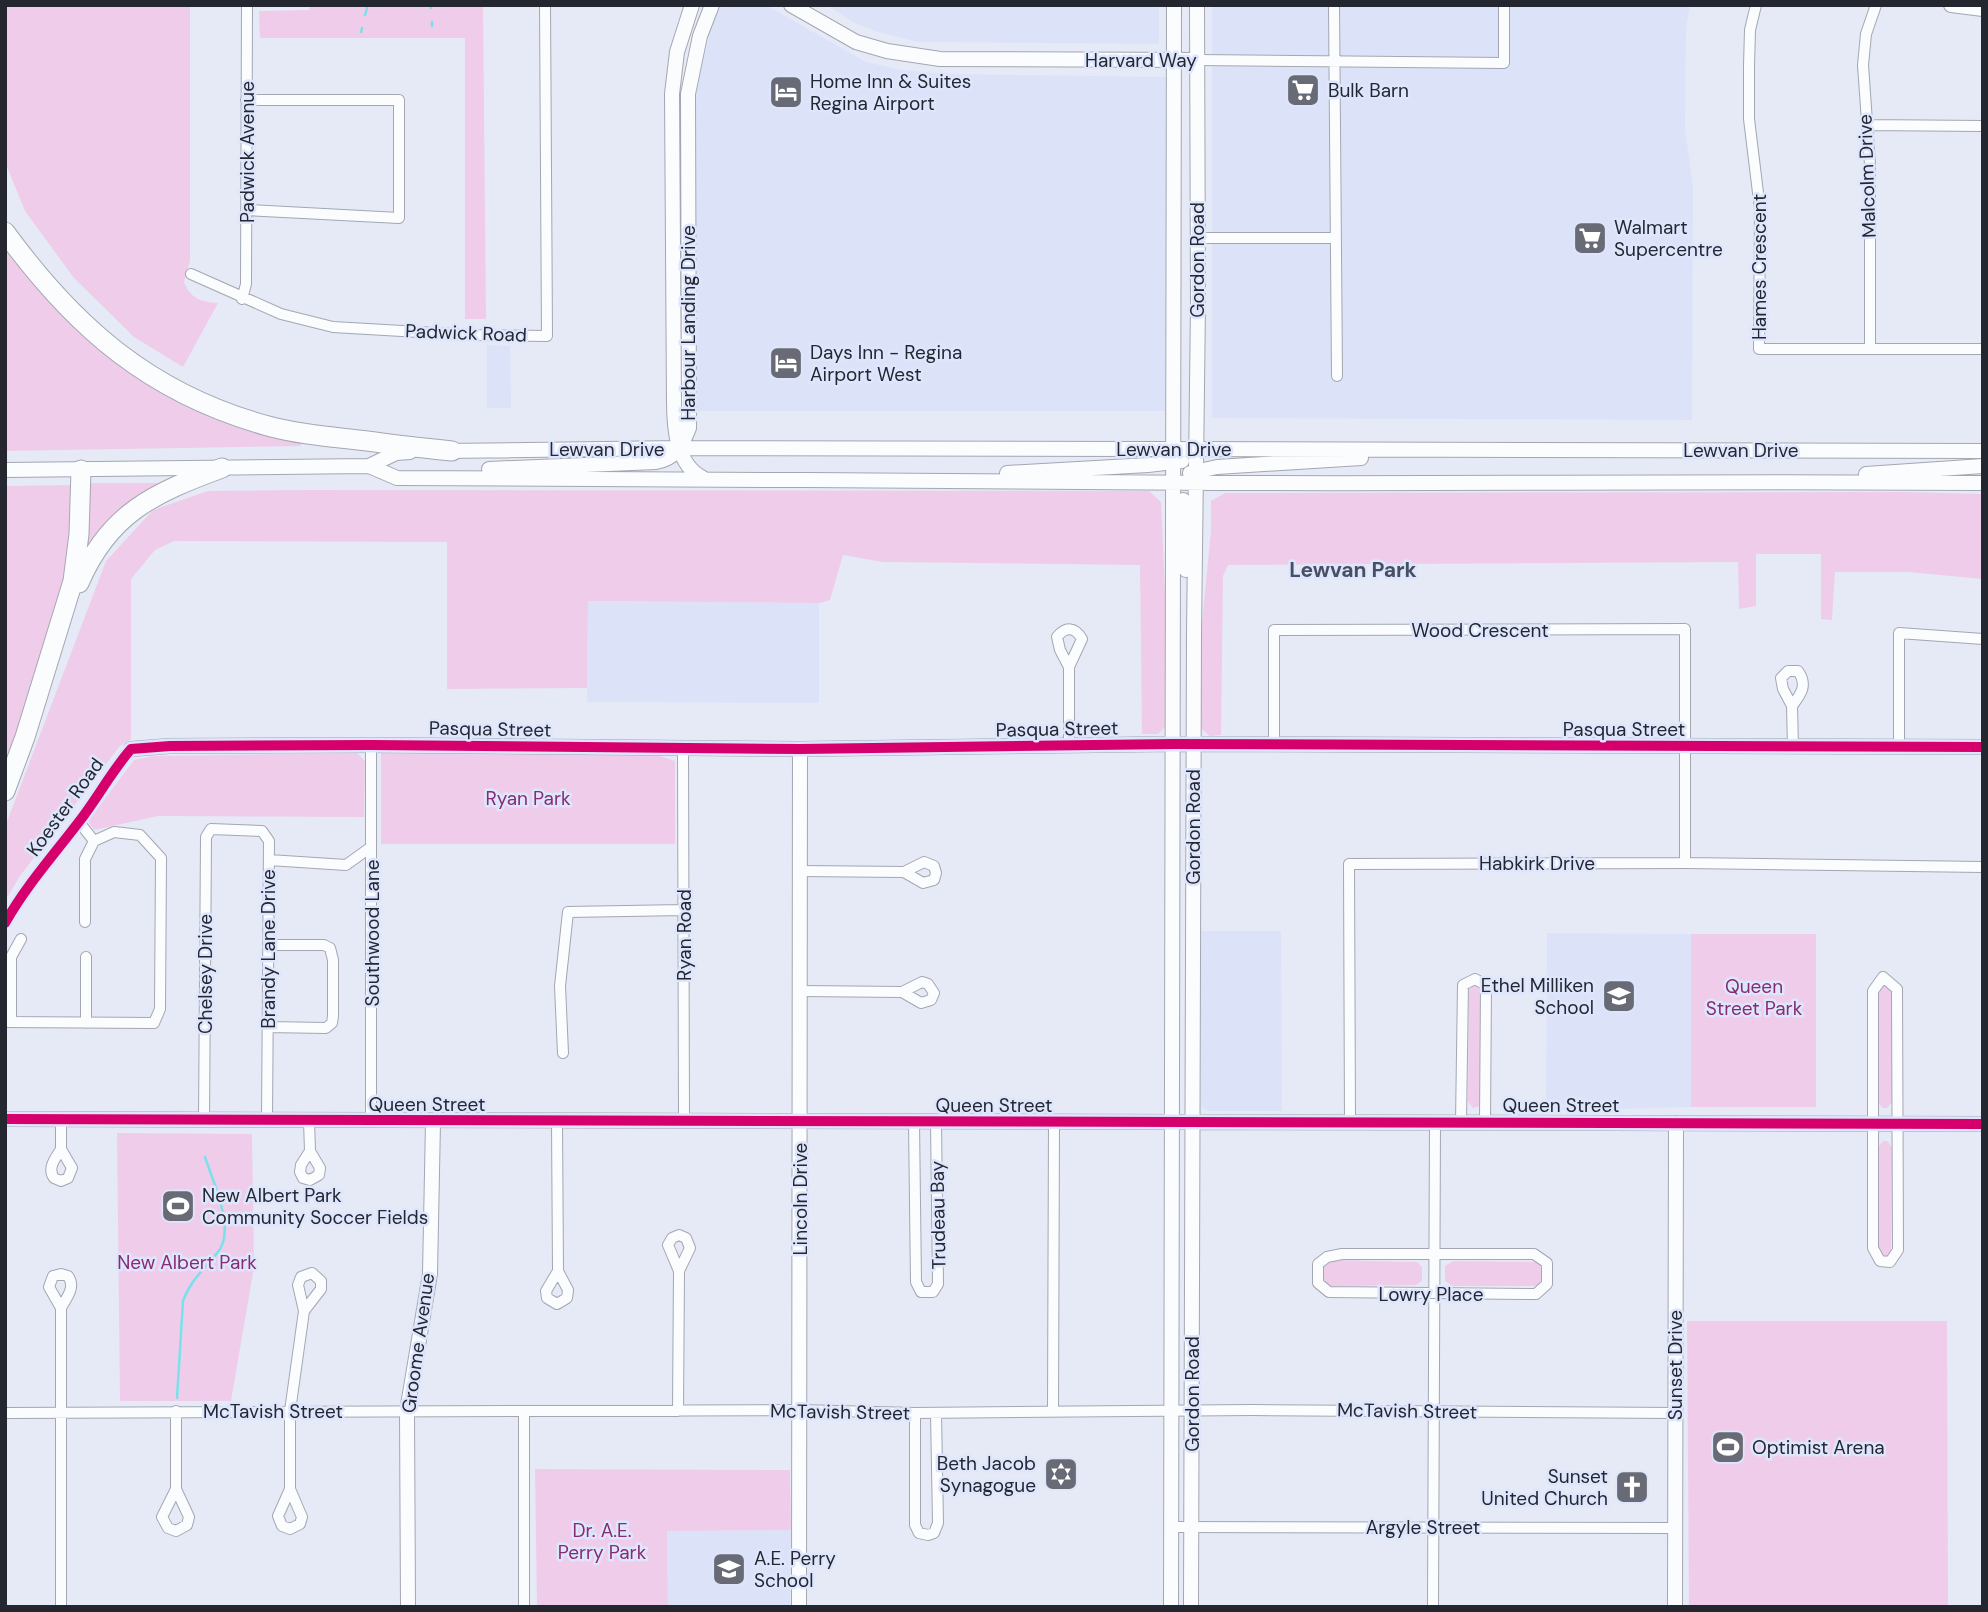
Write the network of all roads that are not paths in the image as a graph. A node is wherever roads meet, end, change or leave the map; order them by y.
1 (247, 5) edge
2 (545, 5) edge
3 (692, 5) edge
4 (712, 5) edge
5 (791, 5) edge
6 (1174, 5) edge
7 (1197, 5) edge
8 (1335, 5) edge
9 (1504, 5) edge
10 (1756, 5) edge
11 (1876, 5) edge
12 (1951, 5) edge
13 (1983, 9) edge
14 (1174, 60) junction
15 (1197, 60) junction
16 (1335, 61) junction
17 (246, 100) junction
18 (1866, 125) junction
19 (1983, 126) edge
20 (247, 210) junction
21 (5, 232) edge
22 (1197, 238) junction
23 (1336, 239) junction
24 (191, 274) dead end
25 (242, 299) junction
26 (1870, 349) junction
27 (1983, 349) edge
28 (1336, 376) dead end
29 (688, 407) junction
30 (681, 448) junction
31 (786, 449) junction
32 (1196, 449) junction
33 (1492, 450) junction
34 (452, 451) junction
35 (1983, 451) edge
36 (1176, 458) junction
37 (369, 466) junction
38 (1983, 466) edge
39 (222, 468) junction
40 (5, 470) edge
41 (81, 470) junction
42 (397, 478) junction
43 (704, 478) junction
44 (1186, 479) junction
45 (862, 482) junction
46 (1753, 484) junction
47 (1983, 484) edge
48 (1983, 639) edge
49 (1069, 667) dead end
50 (37, 692) junction
51 (1792, 706) dead end
52 (1173, 744) junction
53 (1194, 744) junction
54 (371, 745) junction
55 (1069, 746) junction
56 (1274, 746) junction
57 (1685, 746) junction
58 (1793, 747) junction
59 (1899, 747) junction
60 (1983, 747) edge
61 (683, 748) junction
62 (800, 748) junction
63 (131, 749) joint
64 (5, 791) edge
65 (79, 822) junction
66 (211, 830) joint
67 (93, 841) junction
68 (371, 847) junction
69 (269, 860) junction
70 (1685, 863) junction
71 (1983, 867) edge
72 (800, 871) junction
73 (904, 872) dead end
74 (684, 909) junction
75 (85, 922) dead end
76 (5, 923) edge
77 (21, 939) dead end
78 (268, 945) junction
79 (86, 957) dead end
80 (800, 991) junction
81 (902, 992) dead end
82 (8, 1022) edge
83 (86, 1023) junction
84 (267, 1027) junction
85 (563, 1053) dead end
86 (5, 1119) edge
87 (61, 1119) junction
88 (800, 1120) junction
89 (204, 1121) junction
90 (267, 1121) junction
91 (309, 1121) junction
92 (371, 1121) junction
93 (684, 1121) junction
94 (433, 1122) junction
95 (557, 1122) junction
96 (914, 1122) junction
97 (936, 1122) junction
98 (1172, 1122) junction
99 (1192, 1122) junction
100 (1350, 1122) junction
101 (1461, 1122) junction
102 (1485, 1122) junction
103 (1054, 1123) junction
104 (1435, 1123) junction
105 (1676, 1123) junction
106 (1873, 1124) junction
107 (1896, 1124) junction
108 (1983, 1124) edge
109 (61, 1149) dead end
110 (310, 1151) dead end
111 (1434, 1255) junction
112 (558, 1270) dead end
113 (679, 1271) dead end
114 (1434, 1294) junction
115 (61, 1308) dead end
116 (304, 1311) dead end
117 (799, 1410) junction
118 (1053, 1410) junction
119 (1173, 1410) junction
120 (1193, 1410) junction
121 (176, 1411) junction
122 (290, 1411) junction
123 (407, 1411) junction
124 (524, 1411) junction
125 (678, 1411) junction
126 (61, 1412) junction
127 (1434, 1412) junction
128 (5, 1413) edge
129 (915, 1413) junction
130 (936, 1413) junction
131 (1675, 1413) junction
132 (176, 1489) dead end
133 (290, 1489) dead end
134 (1172, 1527) junction
135 (1191, 1527) junction
136 (1434, 1527) junction
137 (1675, 1528) junction
138 (61, 1607) edge
139 (408, 1607) edge
140 (524, 1607) edge
141 (799, 1607) edge
142 (1171, 1607) edge
143 (1191, 1607) edge
144 (1433, 1607) edge
145 (1675, 1607) edge

1 - 17 street, Padwick Avenue
2 - 25 street, Padwick Road
3 - 30 main road, Harbour Landing Drive
4 - 29 main road, Harbour Landing Drive
5 - 14 main road, Harvard Way
6 - 14 main road, Gordon Road
7 - 15 main road, Gordon Road
8 - 16 street
9 - 16 street, Harvard Way
10 - 26 street, Hames Crescent
11 - 18 street, Malcolm Drive
12 - 13 main road
14 - 15 main road, Harvard Way
14 - 36 main road, Gordon Road
15 - 16 street, Harvard Way
15 - 22 main road, Gordon Road
16 - 23 street
17 - 20 street, Padwick Avenue
17 - 20 street
18 - 19 street
18 - 26 street, Malcolm Drive
20 - 25 street, Padwick Avenue
21 - 34 highway
22 - 23 street
22 - 32 main road, Gordon Road
23 - 28 street
24 - 25 street, Padwick Road
26 - 27 street, Hames Crescent
29 - 30 main road, Harbour Landing Drive
29 - 31 main road
30 - 31 main road, Lewvan Drive
30 - 34 main road, Lewvan Drive
30 - 42 main road
30 - 43 main road
31 - 36 main road, Lewvan Drive
32 - 33 main road, Lewvan Drive
32 - 36 main road
32 - 44 main road, Gordon Road
33 - 35 main road, Lewvan Drive
33 - 44 main road
34 - 37 main road, Lewvan Drive
36 - 44 main road, Gordon Road
36 - 45 main road
37 - 39 main road, Lewvan Drive
37 - 42 main road, Lewvan Drive
38 - 46 main road
39 - 41 main road, Lewvan Drive
39 - 50 highway
40 - 41 main road, Lewvan Drive
41 - 50 highway
42 - 43 main road, Lewvan Drive
43 - 45 main road, Lewvan Drive
44 - 45 main road, Lewvan Drive
44 - 46 main road, Lewvan Drive
44 - 52 main road, Gordon Road
44 - 53 main road, Gordon Road
46 - 47 main road, Lewvan Drive
48 - 59 street
49 - 55 street
50 - 64 highway
51 - 58 street
52 - 53 main road, Pasqua Street
52 - 55 main road, Pasqua Street
52 - 98 main road, Gordon Road
53 - 56 main road, Pasqua Street
53 - 99 main road, Gordon Road
54 - 61 main road, Pasqua Street
54 - 63 main road, Pasqua Street
54 - 68 street, Southwood Lane
55 - 62 main road, Pasqua Street
56 - 57 main road, Pasqua Street
56 - 57 street, Wood Crescent
57 - 58 main road, Pasqua Street
57 - 70 street
58 - 59 main road, Pasqua Street
59 - 60 main road, Pasqua Street
61 - 62 main road, Pasqua Street
61 - 74 street, Ryan Road
62 - 72 main road, Lincoln Drive
63 - 65 street, Koester Road
65 - 67 street
65 - 76 street, Koester Road
66 - 69 street, Brandy Lane Drive
66 - 89 street, Chelsey Drive
67 - 75 street
67 - 83 street
68 - 69 street
68 - 92 street, Southwood Lane
69 - 78 street, Brandy Lane Drive
70 - 71 street, Habkirk Drive
70 - 100 street, Habkirk Drive
72 - 73 street
72 - 80 main road, Lincoln Drive
74 - 85 street
74 - 93 street, Ryan Road
77 - 82 street
78 - 84 street, Brandy Lane Drive
78 - 84 street
79 - 83 street
80 - 81 street
80 - 88 main road, Lincoln Drive
82 - 83 street
84 - 90 street, Brandy Lane Drive
86 - 87 main road, Queen Street
87 - 89 main road, Queen Street
87 - 109 street
88 - 93 main road, Queen Street
88 - 96 main road, Queen Street
88 - 117 main road, Lincoln Drive
89 - 90 main road, Queen Street
90 - 91 main road, Queen Street
91 - 92 main road, Queen Street
91 - 110 street
92 - 94 main road, Queen Street
93 - 95 main road, Queen Street
94 - 95 main road, Queen Street
94 - 123 main road, Groome Avenue
95 - 112 street
96 - 97 main road, Queen Street
96 - 97 street, Trudeau Bay
97 - 103 main road, Queen Street
98 - 99 main road, Queen Street
98 - 103 main road, Queen Street
98 - 119 main road, Gordon Road
99 - 100 main road, Queen Street
99 - 120 main road, Gordon Road
100 - 104 main road, Queen Street
101 - 102 main road, Queen Street
101 - 102 street
101 - 104 main road, Queen Street
102 - 105 main road, Queen Street
103 - 118 street
104 - 111 street
105 - 106 main road, Queen Street
105 - 131 main road, Sunset Drive
106 - 107 main road, Queen Street
106 - 107 street
106 - 107 street
107 - 108 main road, Queen Street
111 - 114 street
111 - 114 street, Lowry Place
111 - 114 street, Lowry Place
113 - 125 street
114 - 127 street
115 - 126 street
116 - 122 street
117 - 125 street, McTavish Street
117 - 129 street, McTavish Street
117 - 141 main road, Lincoln Drive
118 - 119 street, McTavish Street
118 - 130 street, McTavish Street
119 - 120 street, McTavish Street
119 - 134 main road, Gordon Road
120 - 127 street, McTavish Street
120 - 135 main road, Gordon Road
121 - 122 street, McTavish Street
121 - 126 street, McTavish Street
121 - 132 street
122 - 123 street, McTavish Street
122 - 133 street
123 - 124 street, McTavish Street
123 - 139 main road, Groome Avenue
124 - 125 street, McTavish Street
124 - 140 street
126 - 128 street, McTavish Street
126 - 138 street
127 - 131 street, McTavish Street
127 - 136 street
129 - 130 street, McTavish Street
129 - 130 street
131 - 137 main road, Sunset Drive
134 - 135 street, Argyle Street
134 - 142 main road, Gordon Road
135 - 136 street, Argyle Street
135 - 143 main road, Gordon Road
136 - 137 street, Argyle Street
136 - 144 street
137 - 145 main road, Sunset Drive

